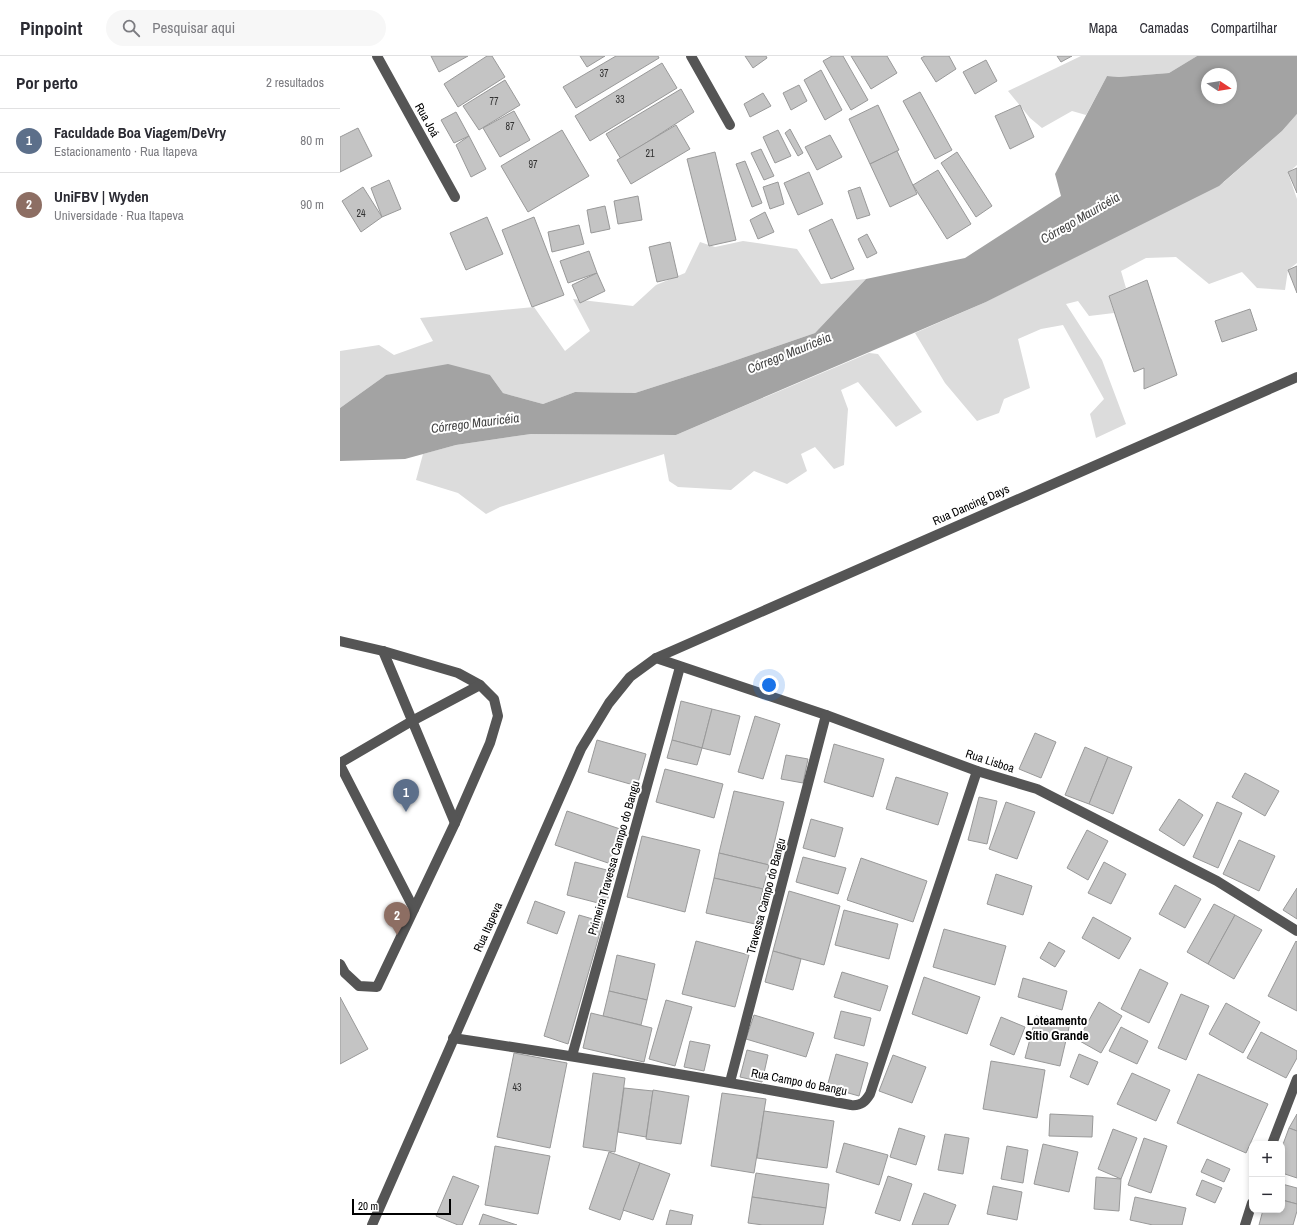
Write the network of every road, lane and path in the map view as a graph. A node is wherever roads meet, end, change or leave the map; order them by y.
1 (377, 56) edge
2 (691, 56) edge
3 (730, 125) dead end
4 (455, 197) dead end
5 (1297, 377) edge
6 (340, 641) edge
7 (383, 651) junction
8 (656, 658) junction
9 (680, 667) junction
10 (480, 685) junction
11 (826, 716) junction
12 (412, 721) junction
13 (340, 764) edge
14 (977, 771) junction
15 (455, 823) junction
16 (414, 909) junction
17 (1297, 931) edge
18 (340, 964) edge
19 (453, 1038) junction
20 (572, 1056) junction
21 (1297, 1079) edge
22 (730, 1082) junction
23 (1273, 1141) edge
24 (1249, 1212) edge
25 (372, 1225) edge
26 (1245, 1225) edge

1 - 4 street, Rua Joá
2 - 3 street
5 - 8 street, Rua Dancing Days
6 - 7 street
7 - 10 street
7 - 12 street
8 - 9 street, Rua Lisboa
8 - 19 street, Rua Itapeva
9 - 11 street, Rua Lisboa
9 - 20 street, Primeira Travessa Campo do Bangu
10 - 12 street
10 - 15 street
11 - 14 street, Rua Lisboa
11 - 22 street, Travessa Campo do Bangu
12 - 13 street
12 - 15 street
13 - 16 street
14 - 17 street, Rua Lisboa
14 - 22 street, Rua Campo do Bangu
15 - 16 street
16 - 18 street
19 - 20 street, Rua Campo do Bangu
19 - 25 street, Rua Itapeva
20 - 22 street, Rua Campo do Bangu
21 - 23 street
24 - 26 street

